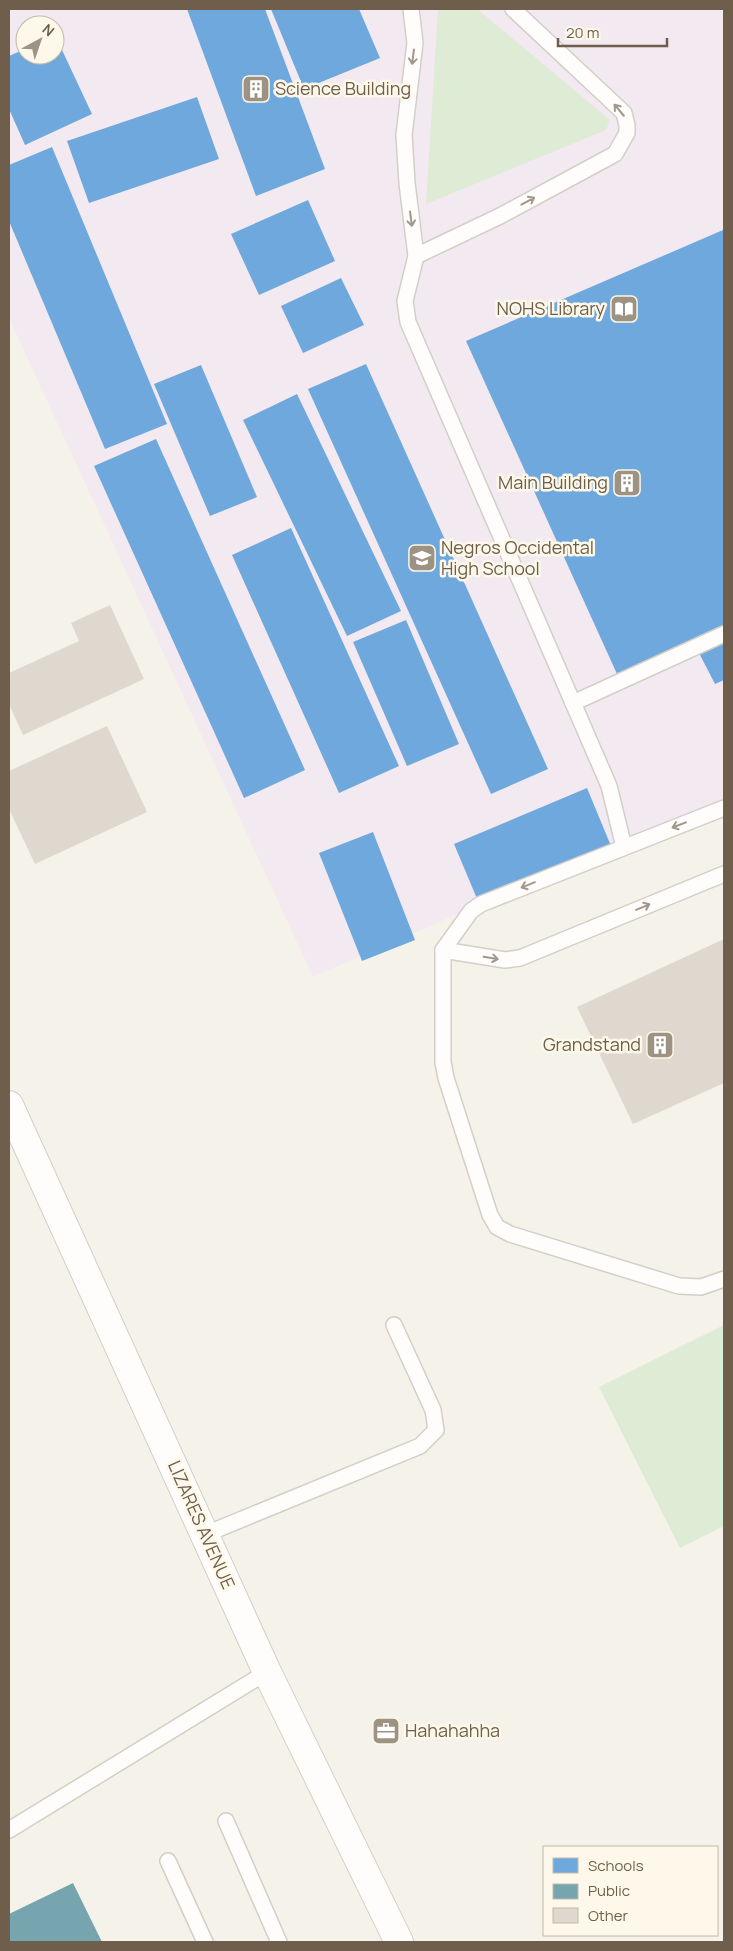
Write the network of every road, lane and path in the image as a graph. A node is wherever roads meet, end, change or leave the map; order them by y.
1 (411, 9) edge
2 (513, 9) edge
3 (416, 256) junction
4 (724, 634) edge
5 (573, 703) junction
6 (724, 808) edge
7 (624, 847) junction
8 (724, 874) edge
9 (443, 950) junction
10 (9, 1105) edge
11 (724, 1279) edge
12 (394, 1325) dead end
13 (206, 1534) junction
14 (267, 1672) junction
15 (226, 1821) dead end
16 (9, 1830) edge
17 (168, 1861) dead end
18 (204, 1942) edge
19 (279, 1942) edge
20 (399, 1942) edge

1 -> 3 lane
3 -> 2 lane
3 - 5 lane
4 - 5 lane
5 - 7 lane
6 -> 7 lane
7 -> 9 lane
9 -> 8 lane
9 - 11 lane
10 - 13 street, LIZARES AVENUE
12 - 13 lane
13 - 14 street, LIZARES AVENUE
14 - 16 lane
14 - 20 street, LIZARES AVENUE
15 - 19 lane
17 - 18 lane

